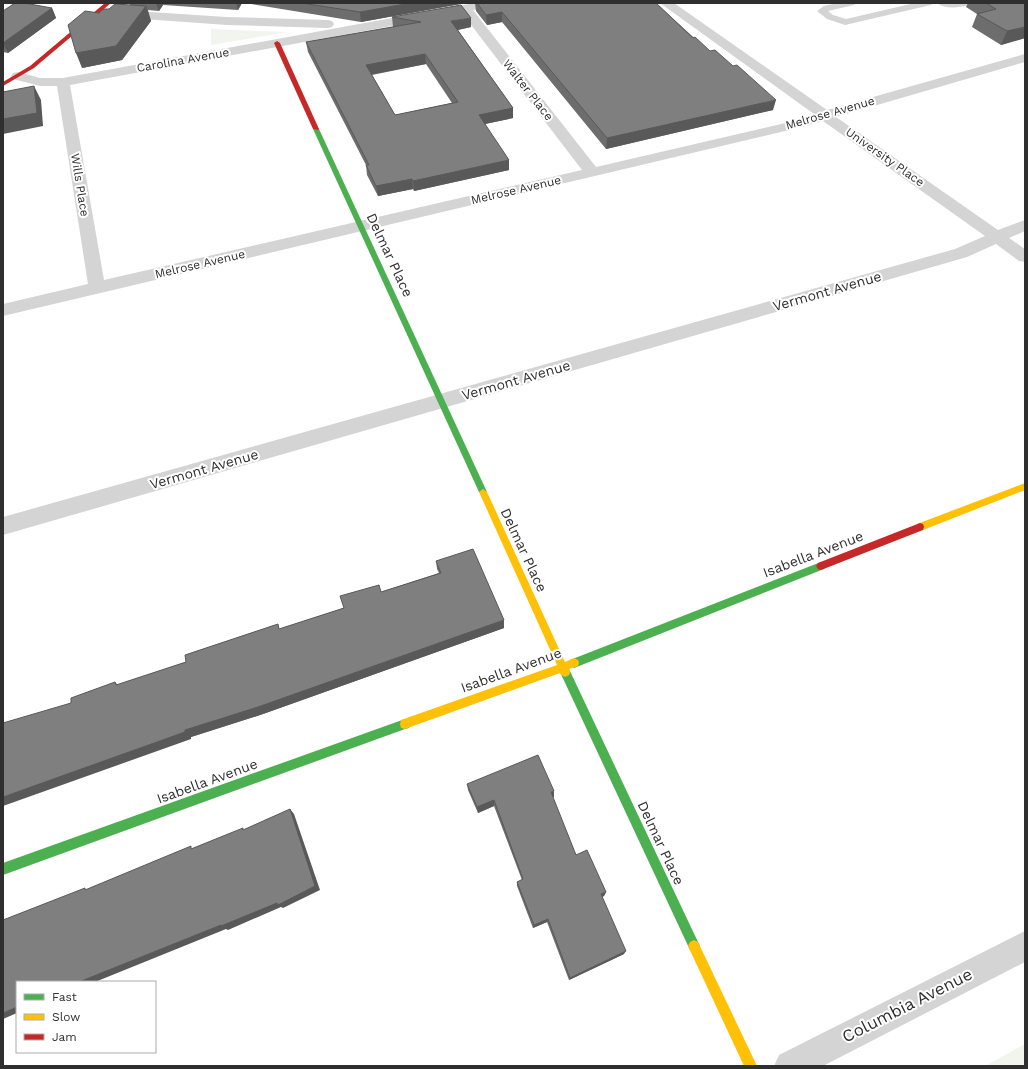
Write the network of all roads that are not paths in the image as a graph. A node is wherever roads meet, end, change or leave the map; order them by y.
1 (108, 3) edge
2 (494, 3) edge
3 (666, 3) edge
4 (851, 3) edge
5 (928, 3) edge
6 (942, 3) edge
7 (967, 3) edge
8 (465, 8) junction
9 (98, 12) junction
10 (348, 30) junction
11 (277, 43) junction
12 (1025, 58) edge
13 (18, 76) junction
14 (64, 82) junction
15 (3, 84) edge
16 (826, 116) junction
17 (592, 172) junction
18 (1025, 225) edge
19 (361, 226) junction
20 (998, 238) junction
21 (1025, 256) edge
22 (97, 288) junction
23 (3, 310) edge
24 (441, 401) junction
25 (1025, 486) edge
26 (3, 526) edge
27 (563, 667) junction
28 (3, 869) edge
29 (1025, 946) edge
30 (751, 1066) edge
31 (790, 1066) edge

1 - 9 street
2 - 8 street, Carolina Avenue
3 - 16 street, University Place
4 - 5 lane
6 - 7 lane
8 - 10 street, Carolina Avenue
8 - 17 street, Walter Place
9 - 10 street, Carolina Avenue
9 - 13 street
10 - 11 street, Carolina Avenue
11 - 14 street, Carolina Avenue
11 - 19 street, Delmar Place
12 - 16 street, Melrose Avenue
13 - 14 street, Carolina Avenue
13 - 15 street
14 - 22 street, Wills Place
16 - 17 street, Melrose Avenue
16 - 20 street, University Place
17 - 19 street, Melrose Avenue
18 - 20 street, Vermont Avenue
19 - 22 street, Melrose Avenue
19 - 24 street, Delmar Place
20 - 21 street, University Place
20 - 24 street, Vermont Avenue
22 - 23 street, Melrose Avenue
24 - 26 street, Vermont Avenue
24 - 27 street, Delmar Place
25 - 27 street, Isabella Avenue
27 - 28 street, Isabella Avenue
27 - 30 street, Delmar Place
29 - 31 street, Columbia Avenue

